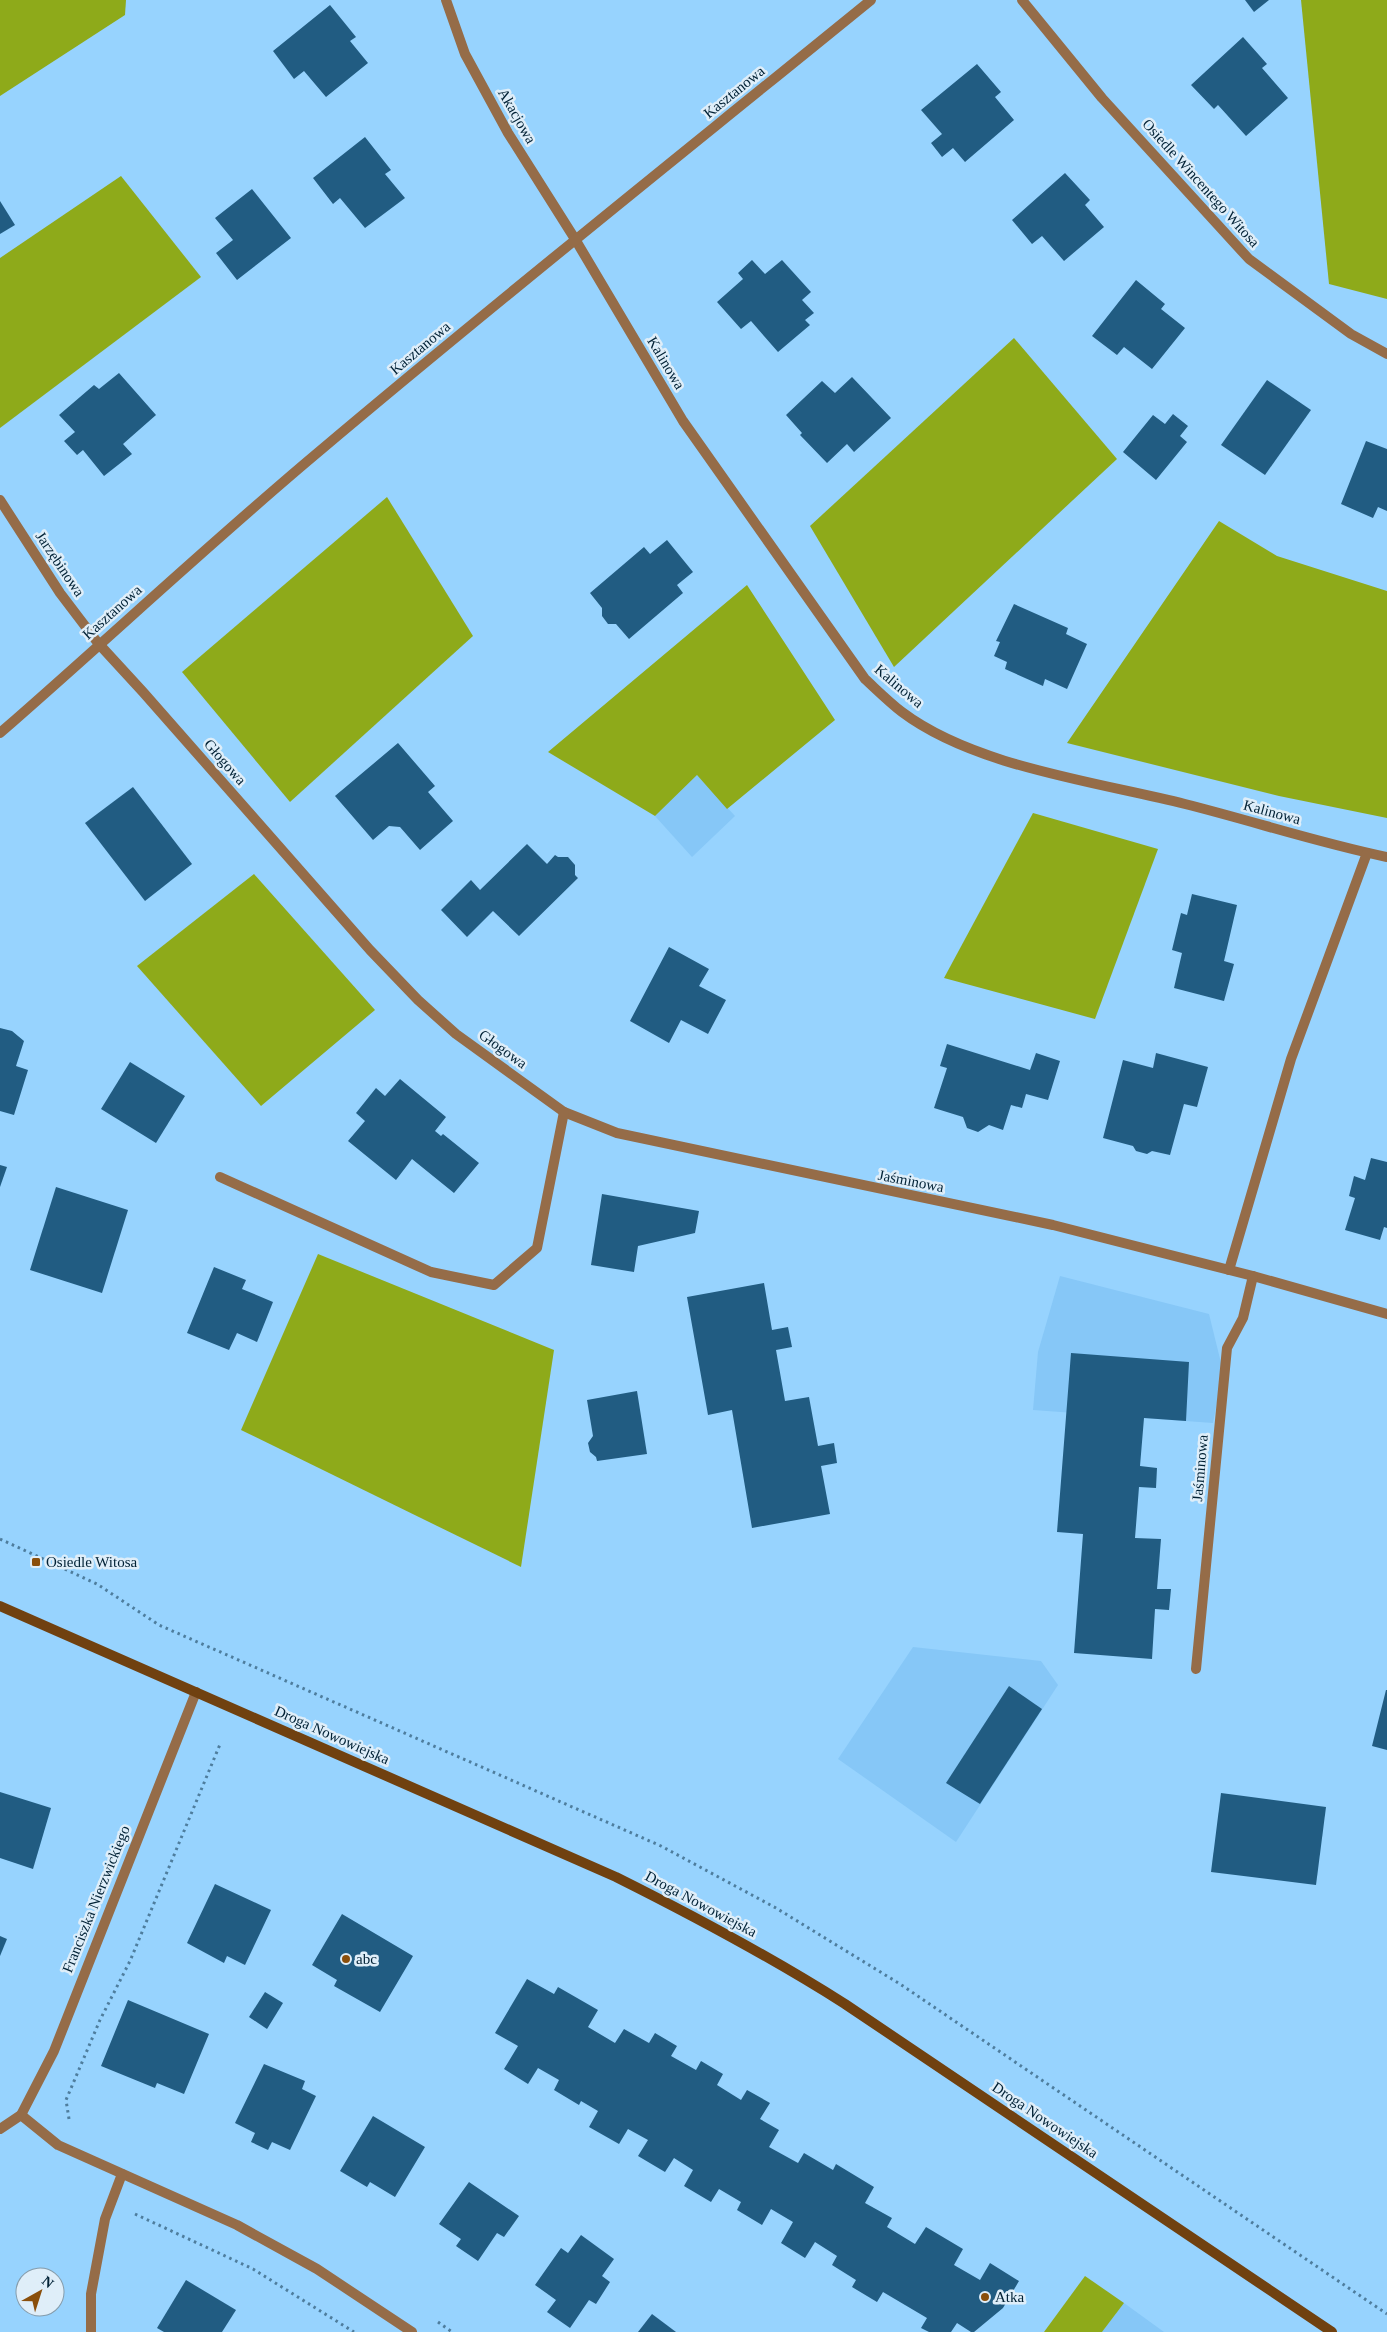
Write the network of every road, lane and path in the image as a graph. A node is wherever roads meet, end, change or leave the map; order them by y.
1 (446, 0) edge
2 (871, 0) edge
3 (1022, 0) edge
4 (575, 239) junction
5 (1387, 354) edge
6 (0, 500) edge
7 (98, 643) junction
8 (0, 733) edge
9 (1367, 853) junction
10 (1387, 858) edge
11 (564, 1112) junction
12 (220, 1177) dead end
13 (1229, 1270) junction
14 (1253, 1276) junction
15 (1387, 1314) edge
16 (0, 1606) edge
17 (1196, 1669) dead end
18 (196, 1692) junction
19 (221, 1742) dead end
20 (21, 2115) junction
21 (70, 2122) dead end
22 (0, 2129) edge
23 (122, 2174) junction
24 (111, 2203) junction
25 (436, 2321) dead end
26 (91, 2332) edge
27 (354, 2332) edge
28 (412, 2332) edge
29 (452, 2332) edge
30 (1332, 2332) edge

1 - 4 street, Akacjowa
2 - 4 street, Kasztanowa
3 - 5 street, Osiedle Wincentego Witosa
4 - 7 street, Kasztanowa
4 - 9 street, Kalinowa
6 - 7 street, Jarzębinowa
7 - 8 street, Kasztanowa
7 - 11 street, Głogowa
9 - 10 street, Kalinowa
9 - 13 street
11 - 12 street
11 - 13 street, Jaśminowa
13 - 14 street, Jaśminowa
14 - 15 street, Jaśminowa
14 - 17 street, Jaśminowa
16 - 18 street, Droga Nowowiejska
18 - 20 street, Franciszka Nierzwickiego
18 - 30 street, Droga Nowowiejska
19 - 21 path
20 - 22 street, Franciszka Nierzwickiego
20 - 23 street
23 - 24 street
23 - 28 street
24 - 26 street
24 - 27 path
25 - 29 path

